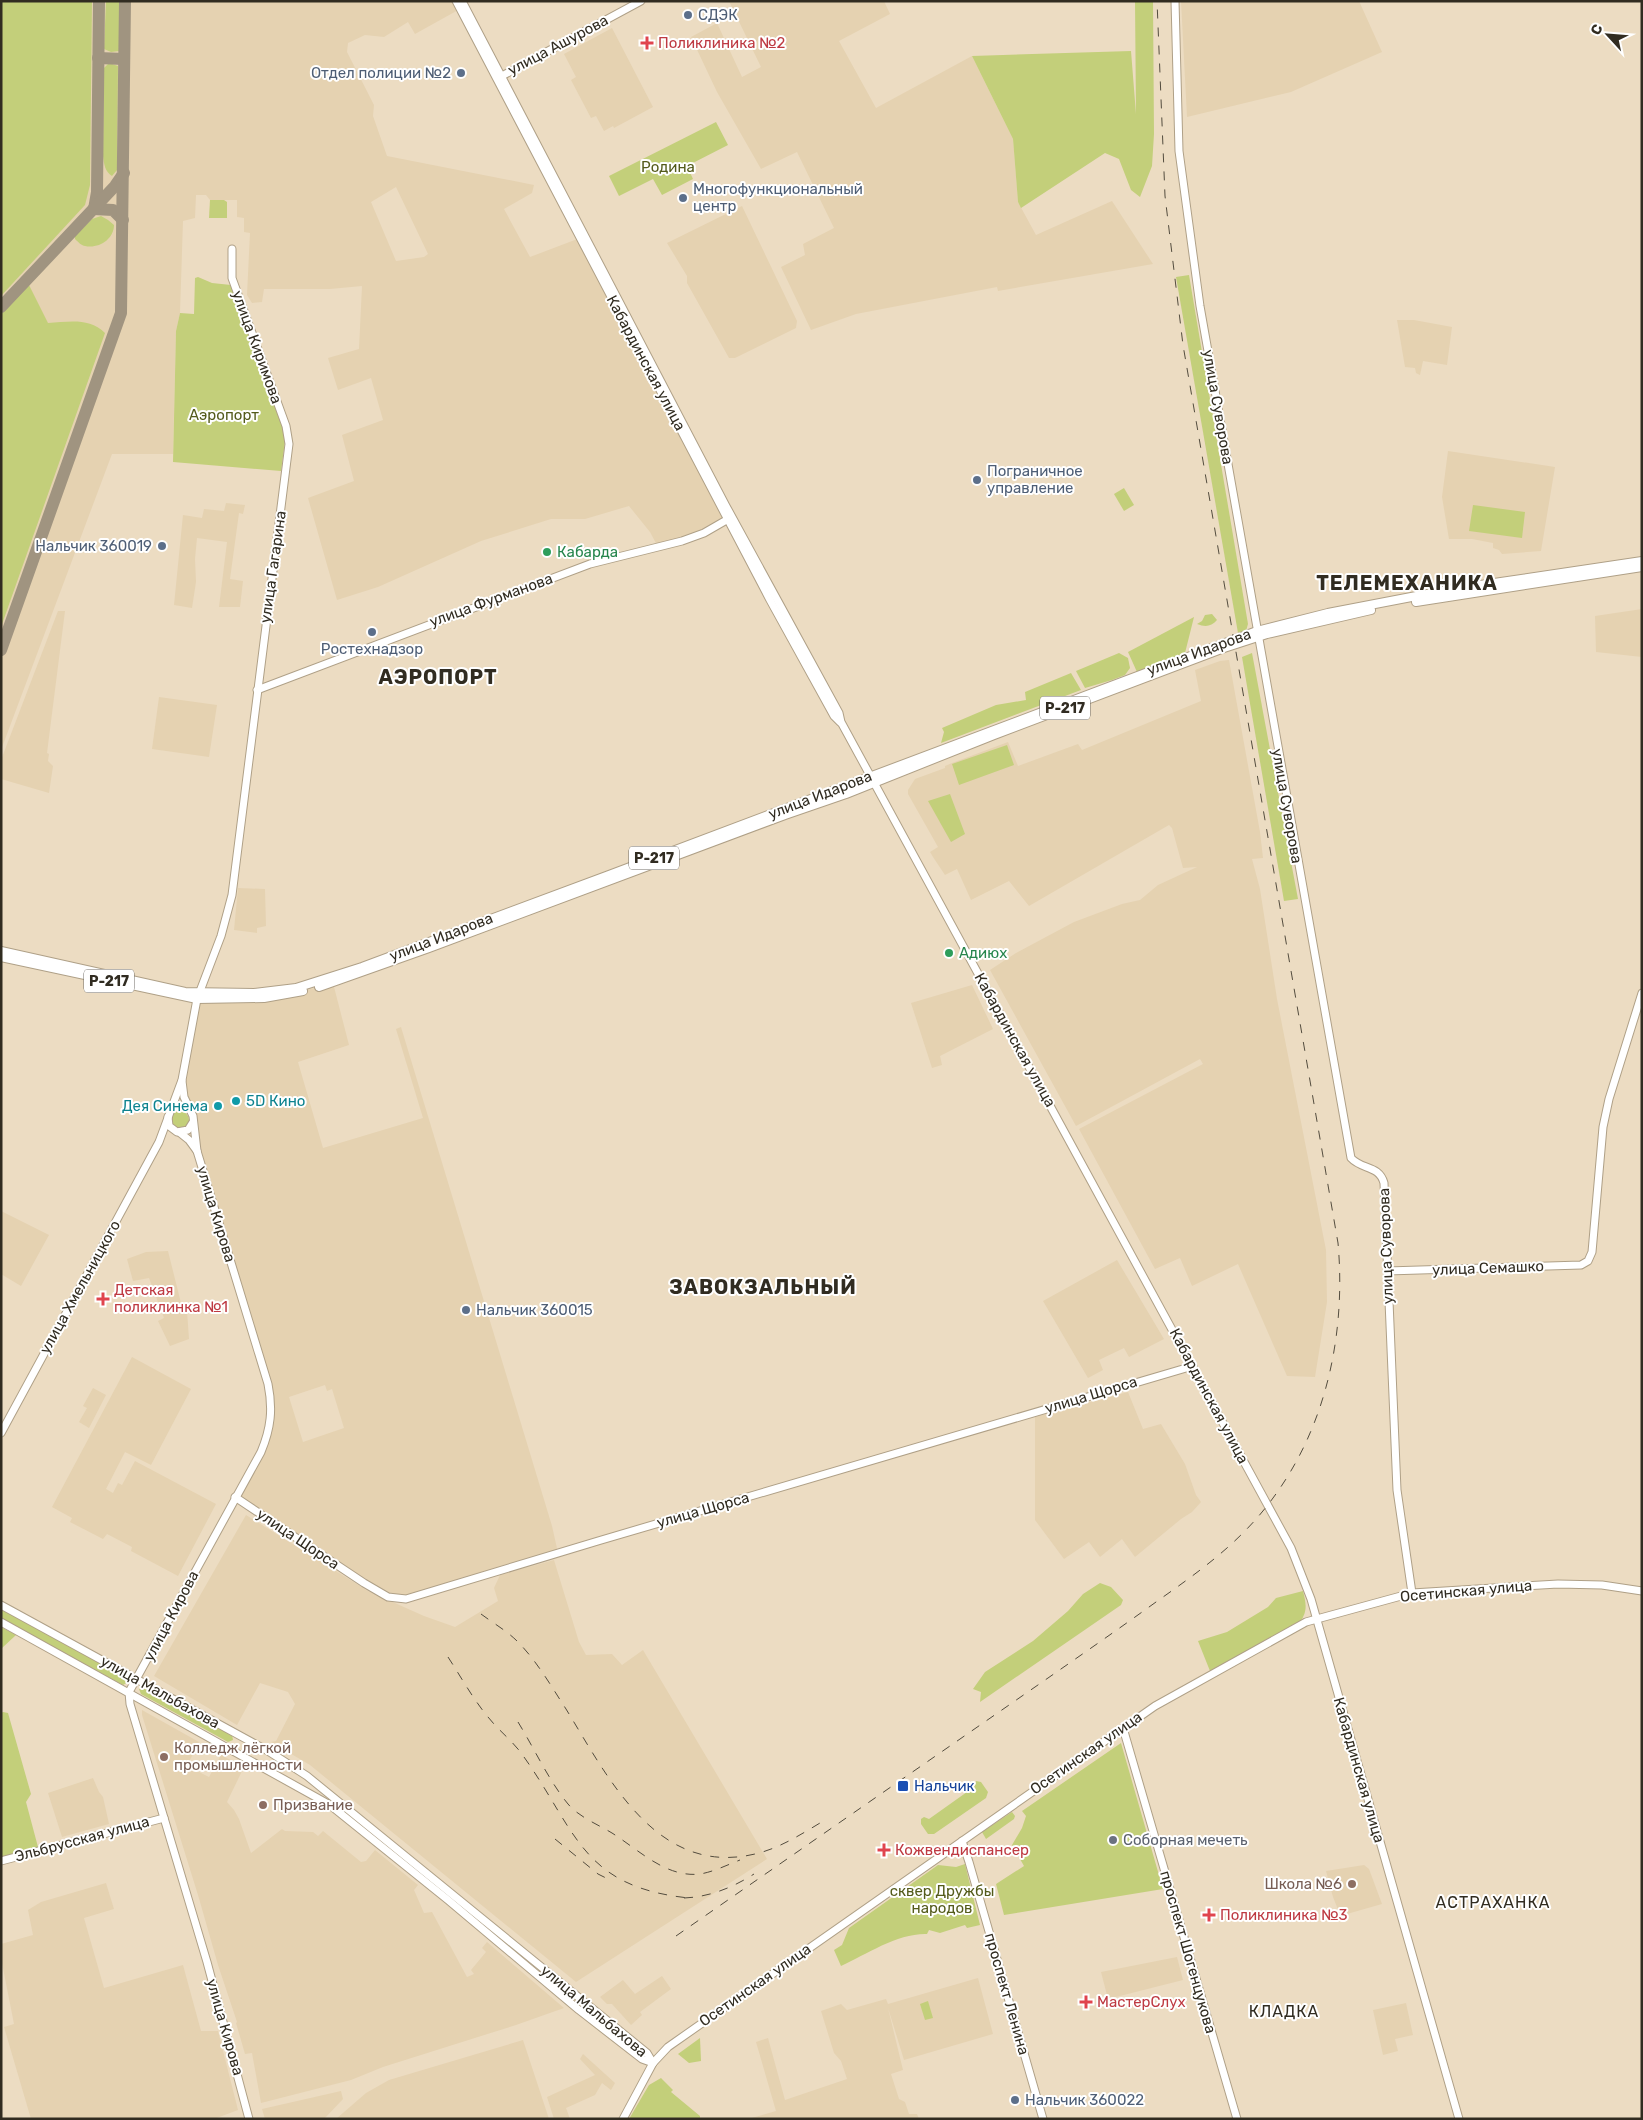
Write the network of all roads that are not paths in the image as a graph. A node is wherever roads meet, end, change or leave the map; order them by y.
1 (456, 1) edge
2 (462, 1) edge
3 (641, 1) edge
4 (1175, 1) edge
5 (500, 77) junction
6 (232, 249) dead end
7 (289, 444) joint
8 (730, 518) junction
9 (1642, 561) edge
10 (1642, 567) edge
11 (1257, 634) junction
12 (257, 690) junction
13 (872, 779) junction
14 (1, 951) edge
15 (1, 957) edge
16 (1642, 993) edge
17 (198, 996) junction
18 (182, 1080) junction
19 (190, 1111) junction
20 (170, 1114) junction
21 (193, 1122) junction
22 (178, 1132) junction
23 (159, 1142) junction
24 (197, 1151) junction
25 (1387, 1271) junction
26 (1192, 1366) junction
27 (1, 1433) edge
28 (235, 1497) junction
29 (1642, 1591) edge
30 (1412, 1593) junction
31 (1, 1605) edge
32 (1317, 1618) junction
33 (1, 1622) edge
34 (136, 1679) junction
35 (129, 1692) junction
36 (1123, 1728) junction
37 (164, 1818) junction
38 (962, 1841) junction
39 (1, 1861) edge
40 (653, 2063) junction
41 (249, 2119) edge
42 (623, 2119) edge
43 (1044, 2119) edge
44 (1237, 2119) edge
45 (1459, 2119) edge

1 - 5 main road, Кабардинская улица
2 - 5 main road, Кабардинская улица
3 - 5 main road, улица Ашурова
4 - 11 main road, улица Суворова
5 - 8 main road, Кабардинская улица
6 - 7 main road, улица Киримова
7 - 12 main road, улица Гагарина
8 - 12 main road, улица Фурманова
8 - 13 main road, Кабардинская улица
9 - 11 main road, улица Идарова / Р-217
10 - 11 main road, улица Идарова / Р-217
11 - 13 main road, улица Идарова / Р-217
11 - 25 main road, улица Суворова
12 - 17 main road, улица Гагарина
13 - 17 main road, улица Идарова / Р-217
13 - 17 main road, улица Идарова / Р-217
13 - 26 main road, Кабардинская улица
14 - 17 main road, улица Идарова / Р-217
15 - 17 main road, улица Идарова / Р-217
16 - 25 main road, улица Семашко
17 - 18 main road
18 - 19 main road
18 - 20 main road, улица Хмельницкого
19 - 20 main road
19 - 21 main road
20 - 22 main road
20 - 23 main road, улица Хмельницкого
21 - 22 main road
21 - 24 main road, улица Кирова
22 - 23 main road
22 - 24 main road
23 - 27 main road, улица Хмельницкого
24 - 28 main road, улица Кирова
25 - 30 main road, улица Суворова
26 - 28 main road, улица Щорса
26 - 32 main road, Кабардинская улица
28 - 34 main road, улица Кирова
29 - 30 main road, Осетинская улица
30 - 32 main road, Осетинская улица
31 - 34 main road, улица Мальбахова
32 - 36 main road, Осетинская улица
32 - 45 main road, Кабардинская улица
33 - 35 main road, улица Мальбахова
34 - 35 main road, улица Кирова
34 - 40 main road, улица Мальбахова
35 - 37 main road, улица Кирова
35 - 40 main road, улица Мальбахова
36 - 38 main road, Осетинская улица
36 - 44 main road, проспект Шогенцукова
37 - 39 main road, Эльбрусская улица
37 - 41 main road, улица Кирова
38 - 40 main road, Осетинская улица
38 - 43 main road, проспект Ленина
40 - 42 main road, Осетинская улица

